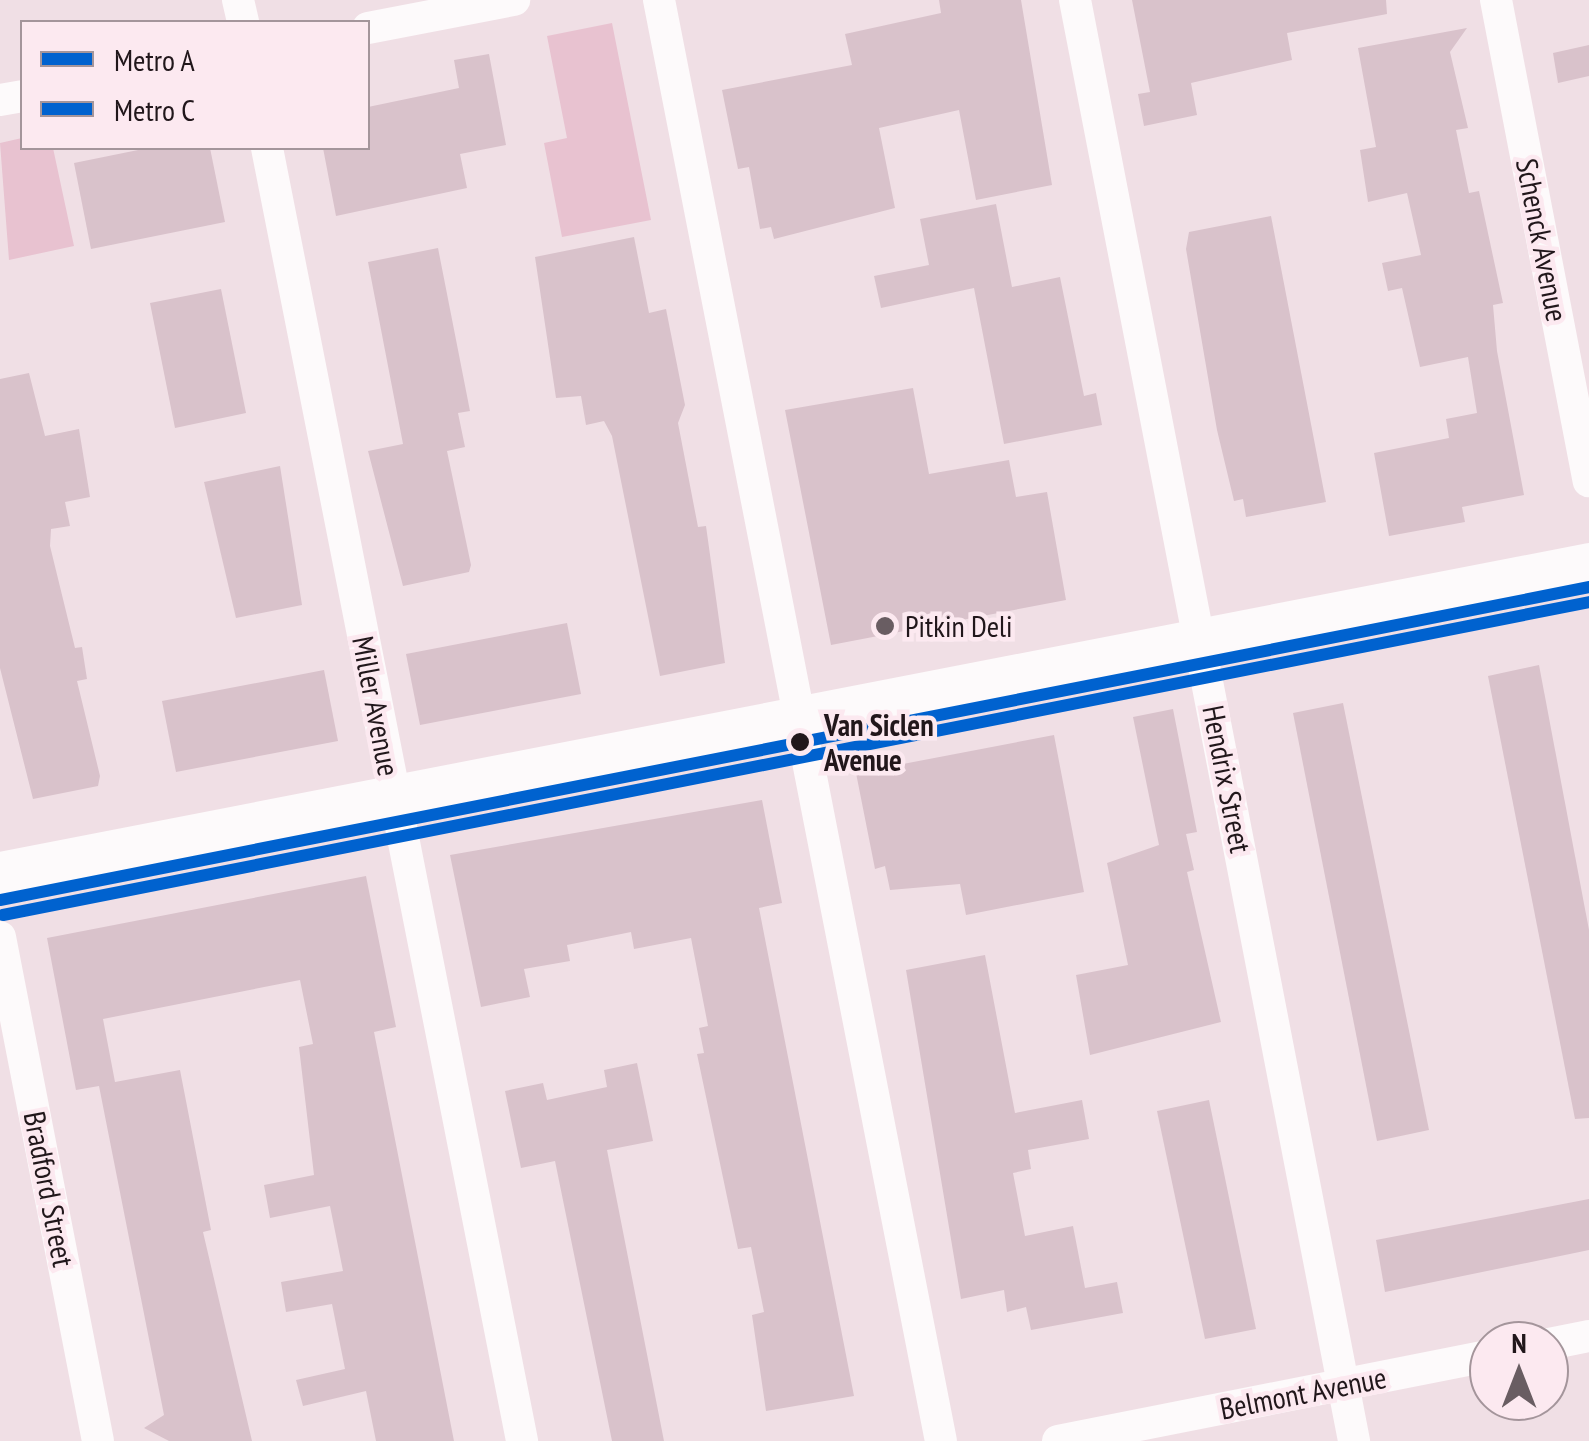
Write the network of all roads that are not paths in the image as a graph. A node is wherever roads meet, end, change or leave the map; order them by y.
1 (514, 0) edge
2 (659, 0) edge
3 (1075, 0) edge
4 (1496, 0) edge
5 (370, 28) edge
6 (267, 150) edge
7 (1589, 481) edge
8 (1589, 565) edge
9 (1200, 641) junction
10 (798, 718) junction
11 (394, 798) junction
12 (0, 874) edge
13 (0, 937) edge
14 (1469, 1360) edge
15 (1343, 1384) junction
16 (98, 1441) edge
17 (522, 1441) edge
18 (941, 1441) edge
19 (1058, 1441) edge
20 (1354, 1441) edge

1 - 5 street
2 - 10 street
3 - 9 street, Hendrix Street
4 - 7 street, Schenck Avenue
6 - 11 street, Miller Avenue
8 - 9 street
9 - 10 street
9 - 15 street, Hendrix Street
10 - 11 street
10 - 18 street
11 - 12 street
11 - 17 street, Miller Avenue
13 - 16 street, Bradford Street
14 - 15 street, Belmont Avenue
15 - 19 street, Belmont Avenue
15 - 20 street, Hendrix Street

